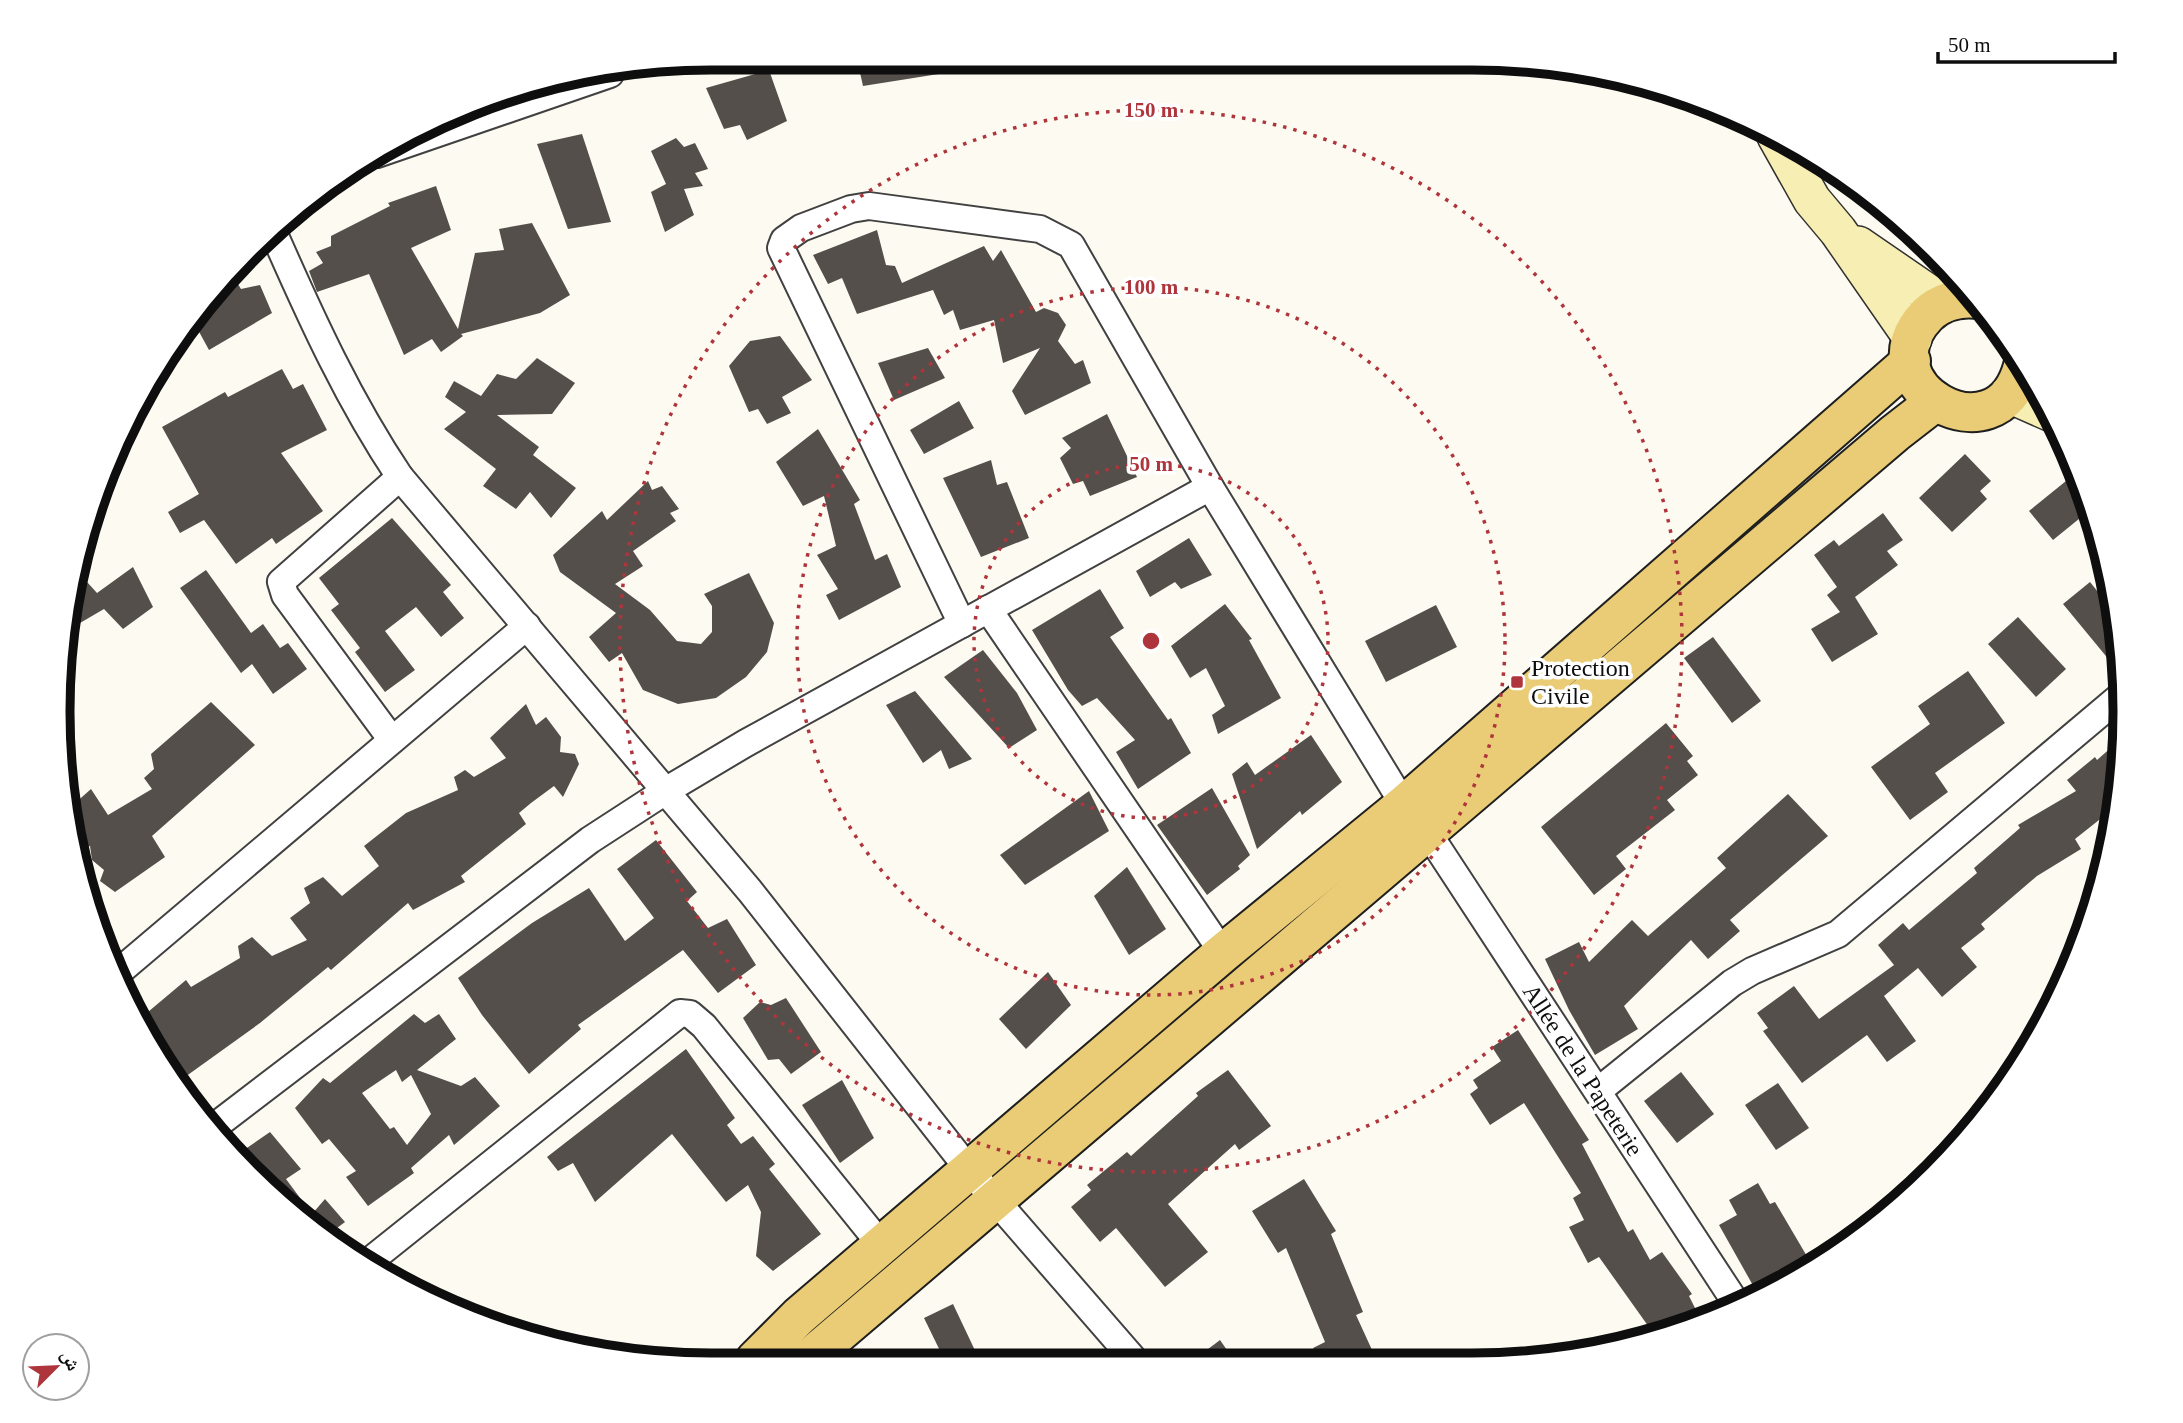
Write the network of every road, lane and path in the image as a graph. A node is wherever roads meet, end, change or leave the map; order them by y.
1 (587, 82) edge
2 (426, 137) edge
3 (1792, 156) edge
4 (1838, 231) junction
5 (277, 240) edge
6 (1960, 302) edge
7 (1912, 350) junction
8 (2018, 376) edge
9 (1935, 402) junction
10 (400, 477) junction
11 (1210, 487) junction
12 (988, 609) junction
13 (962, 624) junction
14 (527, 626) junction
15 (2113, 703) edge
16 (392, 740) junction
17 (667, 790) junction
18 (1404, 805) junction
19 (1428, 833) junction
20 (1223, 953) junction
21 (124, 968) edge
22 (1598, 1091) junction
23 (220, 1123) edge
24 (971, 1171) junction
25 (996, 1200) junction
26 (882, 1246) junction
27 (375, 1257) edge
28 (1732, 1297) edge
29 (762, 1353) edge
30 (815, 1353) edge
31 (1128, 1353) edge

1 - 2 street
3 - 4 main road
4 - 6 main road
4 - 7 main road
5 - 10 street
6 - 7 main road
7 - 9 main road
7 - 18 main road
8 - 9 main road
9 - 19 main road
10 - 14 street
10 - 16 street
11 - 12 street
11 - 13 street
11 - 18 street
12 - 13 street
12 - 20 street
13 - 17 street
14 - 16 street
14 - 17 street
15 - 22 street
16 - 21 street
17 - 23 street
17 - 24 street
18 - 20 main road
19 - 22 street, Allée de la Papeterie
19 - 25 main road
20 - 24 main road
22 - 28 street, Allée de la Papeterie
24 - 25 street
24 - 26 main road
25 - 30 main road
25 - 31 street
26 - 27 street
26 - 29 main road

